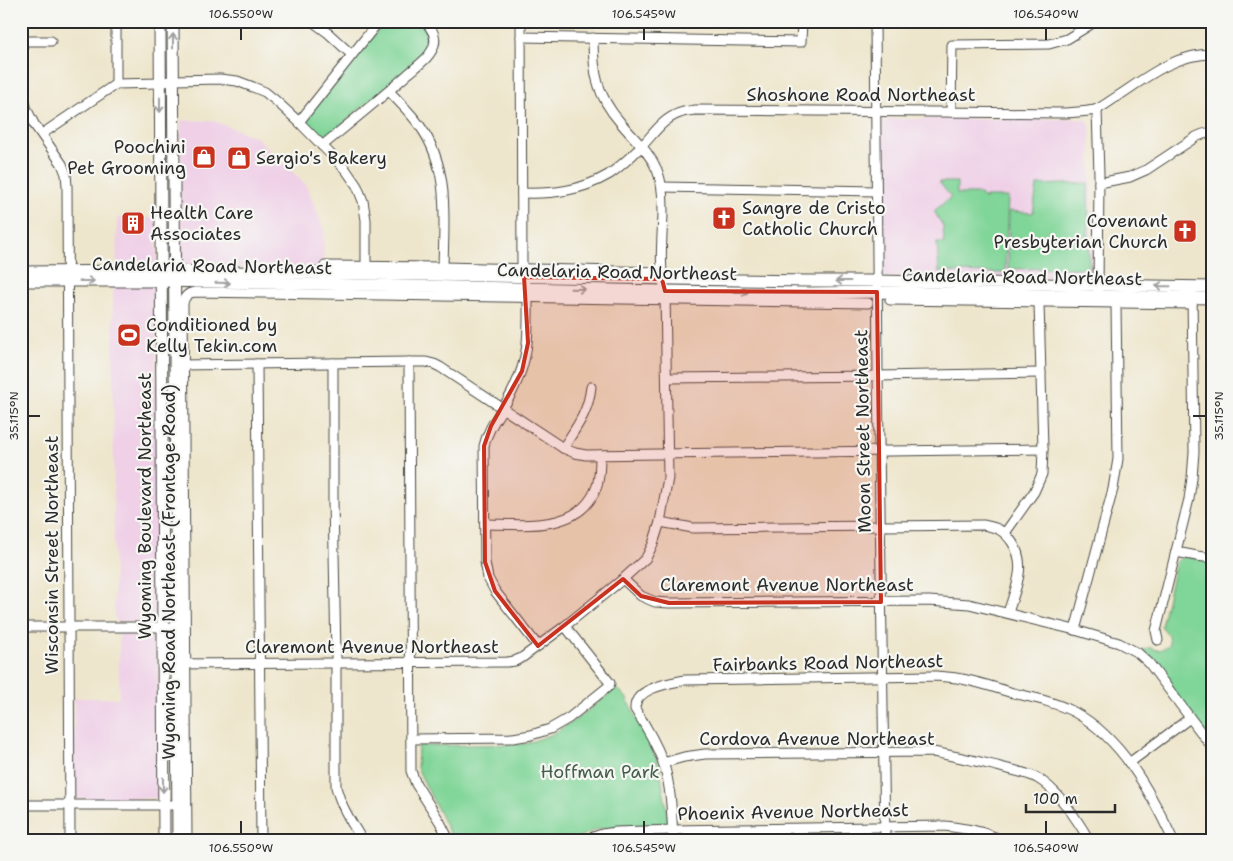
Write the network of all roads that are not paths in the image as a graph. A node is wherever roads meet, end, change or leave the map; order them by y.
1 (22, 21) edge
2 (116, 21) edge
3 (160, 21) edge
4 (173, 21) edge
5 (312, 21) edge
6 (379, 21) edge
7 (425, 21) edge
8 (521, 21) edge
9 (802, 21) edge
10 (876, 21) edge
11 (1096, 21) edge
12 (521, 36) junction
13 (593, 38) junction
14 (23, 41) junction
15 (51, 41) dead end
16 (1212, 54) edge
17 (352, 55) junction
18 (174, 80) junction
19 (160, 83) junction
20 (116, 84) junction
21 (389, 91) junction
22 (1097, 109) junction
23 (876, 112) junction
24 (951, 112) junction
25 (299, 122) junction
26 (1212, 132) edge
27 (42, 134) junction
28 (322, 146) junction
29 (642, 146) junction
30 (1099, 183) junction
31 (662, 187) junction
32 (876, 191) junction
33 (522, 193) junction
34 (366, 266) junction
35 (443, 267) junction
36 (21, 272) edge
37 (662, 275) junction
38 (161, 276) junction
39 (175, 276) junction
40 (67, 277) junction
41 (324, 279) junction
42 (21, 281) edge
43 (525, 283) junction
44 (877, 286) junction
45 (1212, 287) edge
46 (1098, 290) junction
47 (665, 296) junction
48 (1192, 296) junction
49 (1212, 298) edge
50 (890, 300) dead end
51 (1039, 303) junction
52 (868, 304) dead end
53 (1116, 304) junction
54 (409, 362) junction
55 (333, 363) junction
56 (257, 364) junction
57 (162, 365) junction
58 (179, 365) junction
59 (1041, 373) junction
60 (878, 376) junction
61 (667, 378) junction
62 (591, 386) dead end
63 (503, 407) junction
64 (563, 448) junction
65 (1043, 449) junction
66 (879, 450) junction
67 (600, 455) junction
68 (668, 455) junction
69 (660, 522) junction
70 (485, 524) junction
71 (880, 527) junction
72 (1005, 533) junction
73 (1176, 552) junction
74 (1212, 558) edge
75 (623, 579) junction
76 (881, 602) junction
77 (1008, 613) junction
78 (565, 626) junction
79 (21, 627) edge
80 (69, 627) junction
81 (163, 627) junction
82 (176, 627) junction
83 (1075, 630) junction
84 (1158, 640) dead end
85 (538, 646) junction
86 (411, 663) junction
87 (163, 664) junction
88 (181, 664) junction
89 (259, 664) junction
90 (336, 664) junction
91 (882, 677) junction
92 (1190, 718) junction
93 (411, 739) junction
94 (1212, 747) edge
95 (884, 752) junction
96 (663, 763) junction
97 (1129, 763) junction
98 (70, 804) junction
99 (21, 805) edge
100 (163, 805) junction
101 (177, 805) junction
102 (884, 827) junction
103 (673, 830) junction
104 (70, 840) edge
105 (164, 840) edge
106 (178, 840) edge
107 (186, 840) edge
108 (261, 840) edge
109 (362, 840) edge
110 (449, 840) edge
111 (585, 840) edge
112 (673, 840) edge
113 (885, 840) edge
114 (1000, 840) edge
115 (1089, 840) edge
116 (1173, 840) edge

1 - 14 street, Wisconsin Street Northeast
2 - 20 street
3 - 19 main road, Wyoming Boulevard Northeast
18 -> 4 main road, Wyoming Boulevard Northeast
5 - 17 street
6 - 17 street
7 - 21 street
8 - 12 street
9 - 13 street
10 - 23 street, Moon Street Northeast
11 - 24 street
12 - 13 street
12 - 33 street
13 - 29 street
14 - 15 street
14 - 27 street, Wisconsin Street Northeast
16 - 22 street, Shoshone Road Northeast
17 - 25 street
18 - 19 street
18 - 25 street
18 - 39 main road, Wyoming Boulevard Northeast
19 - 20 street
19 -> 38 main road, Wyoming Boulevard Northeast
20 - 27 street
21 - 28 street
21 - 35 street
22 - 24 street, Shoshone Road Northeast
22 - 30 street
23 - 24 street, Shoshone Road Northeast
23 - 29 street, Shoshone Road Northeast
23 - 32 street, Moon Street Northeast
25 - 28 street
26 - 30 street
27 - 40 street, Wisconsin Street Northeast
28 - 34 street
29 - 31 street
29 - 33 street, Shoshone Road Northeast
30 - 46 street
31 - 32 street
31 - 37 street
32 - 44 street, Moon Street Northeast
33 - 43 street
34 - 35 street
34 - 41 street
35 - 43 street
36 - 40 main road, Candelaria Road Northeast
37 - 43 main road, Candelaria Road Northeast
44 -> 37 main road, Candelaria Road Northeast
37 - 47 street
38 - 39 main road, Candelaria Road Northeast
38 - 40 main road, Candelaria Road Northeast
38 - 57 main road, Wyoming Boulevard Northeast
39 - 41 main road, Candelaria Road Northeast
39 - 58 main road, Wyoming Boulevard Northeast
40 - 42 main road, Candelaria Road Northeast
40 - 80 street, Wisconsin Street Northeast
41 - 43 main road, Candelaria Road Northeast
43 - 47 main road, Candelaria Road Northeast
43 - 58 street, Wyoming Road Northeast (Frontage Road)
43 - 63 street
44 - 46 main road, Candelaria Road Northeast
47 -> 44 main road, Candelaria Road Northeast
44 - 60 street, Moon Street Northeast
45 - 48 main road, Candelaria Road Northeast
46 - 48 main road, Candelaria Road Northeast
47 - 52 street
47 - 61 street
48 - 49 main road, Candelaria Road Northeast
48 - 53 street
48 - 73 street
50 - 51 street
51 - 53 street
51 - 59 street
53 - 83 street
54 - 55 street
54 - 63 street
54 - 86 street
55 - 56 street
55 - 90 street
56 - 58 street
56 - 89 street
57 - 58 street
57 - 81 main road, Wyoming Boulevard Northeast
58 - 82 main road, Wyoming Boulevard Northeast
58 - 88 street, Wyoming Road Northeast (Frontage Road)
59 - 60 street
59 - 65 street
60 - 61 street
60 - 66 street, Moon Street Northeast
61 - 68 street
62 - 64 street
63 - 64 street
63 - 70 street
64 - 67 street
65 - 66 street
65 - 72 street
66 - 68 street
66 - 71 street, Moon Street Northeast
67 - 68 street
67 - 70 street
68 - 69 street
69 - 71 street
69 - 75 street
70 - 85 street
71 - 72 street
71 - 76 street, Moon Street Northeast
72 - 77 street
73 - 74 street
73 - 84 street
75 - 76 street, Claremont Avenue Northeast
75 - 78 street, Claremont Avenue Northeast
76 - 77 street, Claremont Avenue Northeast
76 - 91 street, Moon Street Northeast
77 - 83 street, Claremont Avenue Northeast
78 - 85 street, Claremont Avenue Northeast
78 - 93 street
79 - 80 street
80 - 81 street
80 - 98 street, Wisconsin Street Northeast
81 - 82 street
81 - 87 main road, Wyoming Boulevard Northeast
82 - 88 main road, Wyoming Boulevard Northeast
83 - 92 street, Claremont Avenue Northeast
85 - 86 street, Claremont Avenue Northeast
86 - 90 street, Claremont Avenue Northeast
86 - 93 street
87 - 88 street, Claremont Avenue Northeast
87 -> 100 main road, Wyoming Boulevard Northeast
88 - 89 street, Claremont Avenue Northeast
88 - 101 main road, Wyoming Boulevard Northeast
88 - 107 street, Wyoming Road Northeast (Frontage Road)
89 - 90 street, Claremont Avenue Northeast
89 - 108 street
90 - 109 street
91 - 95 street, Moon Street Northeast
91 - 96 street, Fairbanks Road Northeast
91 - 97 street, Fairbanks Road Northeast
92 - 94 street
92 - 97 street
93 - 110 street
95 - 96 street, Cordova Avenue Northeast
95 - 102 street, Moon Street Northeast
95 - 115 street, Cordova Avenue Northeast
96 - 103 street
97 - 116 street, Fairbanks Road Northeast
98 - 99 street
98 - 100 street
98 - 104 street, Wisconsin Street Northeast
100 - 101 street
100 - 105 main road, Wyoming Boulevard Northeast
101 - 106 main road, Wyoming Boulevard Northeast
102 - 103 street, Phoenix Avenue Northeast
102 - 113 street, Moon Street Northeast
102 - 114 street, Phoenix Avenue Northeast
103 - 111 street, Phoenix Avenue Northeast
103 - 112 street

